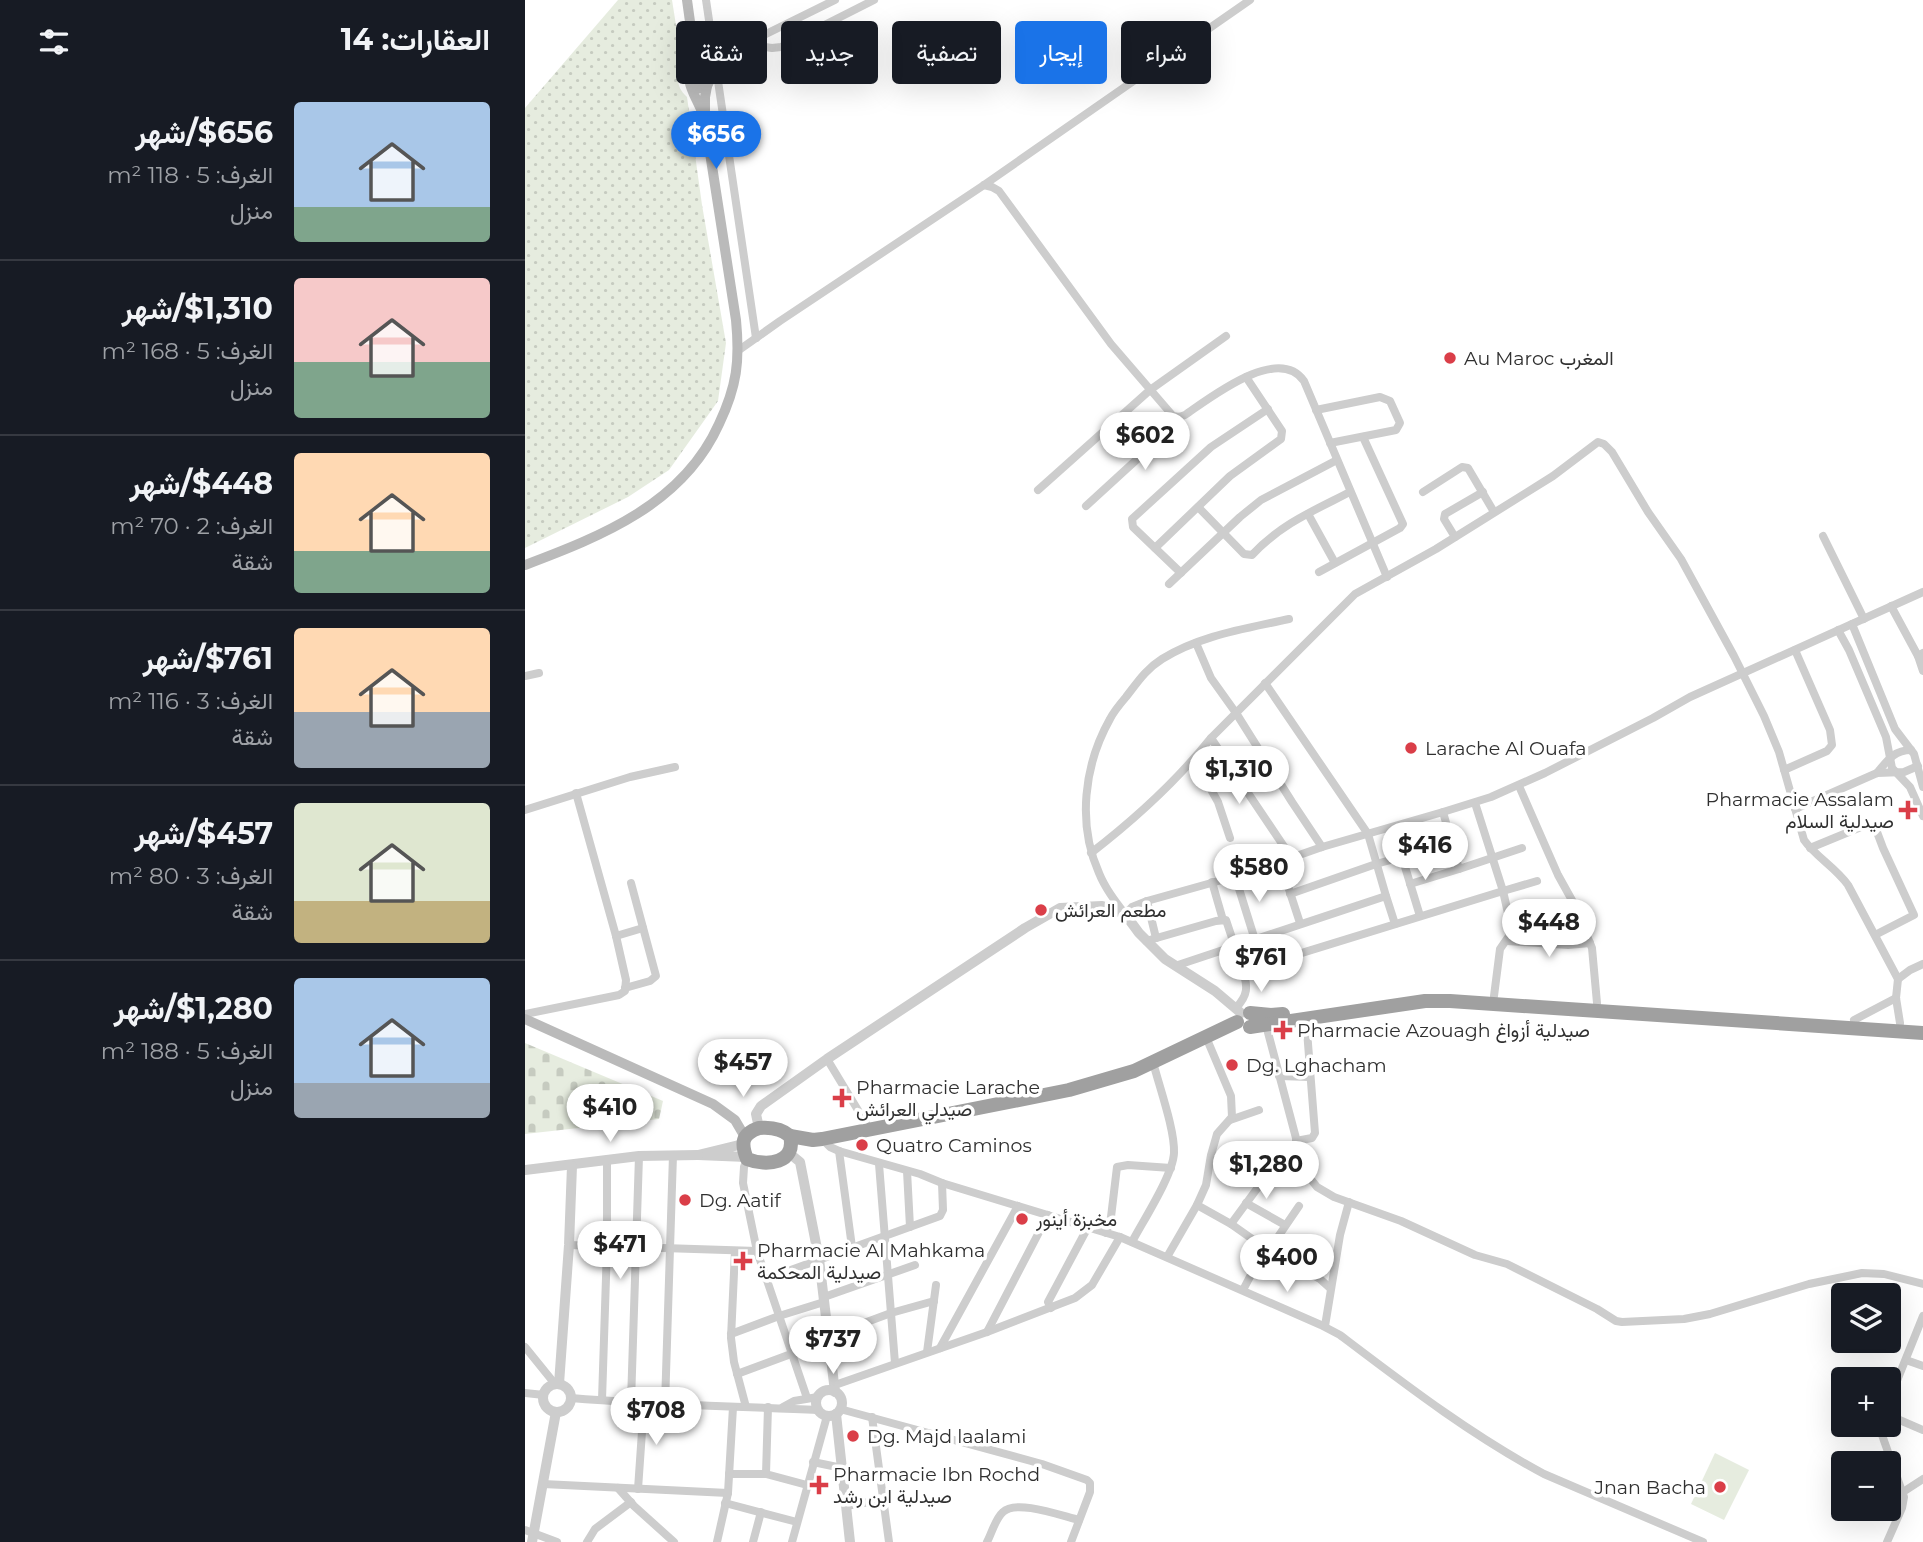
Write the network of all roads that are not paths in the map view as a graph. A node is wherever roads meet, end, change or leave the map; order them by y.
1 (687, 0) edge
2 (706, 0) edge
3 (835, 0) edge
4 (874, 0) edge
5 (1250, 0) edge
6 (690, 21) edge
7 (707, 21) edge
8 (767, 34) edge
9 (767, 47) edge
10 (712, 84) edge
11 (691, 86) joint
12 (707, 86) joint
13 (705, 121) junction
14 (983, 185) junction
15 (1226, 336) dead end
16 (756, 338) junction
17 (739, 350) junction
18 (1246, 377) junction
19 (1150, 390) junction
20 (1268, 409) junction
21 (1316, 410) junction
22 (1179, 417) junction
23 (1363, 437) junction
24 (1330, 443) junction
25 (1337, 460) junction
26 (1038, 491) dead end
27 (1350, 492) junction
28 (1423, 492) dead end
29 (1483, 492) junction
30 (1086, 506) dead end
31 (1198, 507) junction
32 (1494, 512) junction
33 (1308, 514) junction
34 (1223, 533) junction
35 (1823, 536) dead end
36 (1455, 537) junction
37 (1372, 543) junction
38 (1155, 548) junction
39 (1335, 563) junction
40 (525, 565) edge
41 (1318, 572) dead end
42 (1181, 573) junction
43 (1387, 577) junction
44 (1169, 584) dead end
45 (1923, 592) edge
46 (1891, 606) junction
47 (1289, 619) dead end
48 (1864, 619) junction
49 (1852, 624) junction
50 (1838, 630) junction
51 (1196, 643) junction
52 (1795, 650) junction
53 (1920, 654) edge
54 (1923, 671) edge
55 (540, 673) dead end
56 (1742, 674) junction
57 (525, 676) edge
58 (1265, 683) junction
59 (1236, 713) junction
60 (1211, 738) junction
61 (1911, 750) junction
62 (1890, 758) junction
63 (1195, 759) junction
64 (1917, 766) junction
65 (675, 767) dead end
66 (1784, 770) junction
67 (1897, 772) junction
68 (1877, 773) junction
69 (1519, 786) junction
70 (1923, 787) edge
71 (576, 793) junction
72 (1475, 803) junction
73 (1795, 809) junction
74 (525, 810) edge
75 (1443, 813) junction
76 (1923, 816) edge
77 (1368, 834) junction
78 (1230, 838) dead end
79 (1452, 843) junction
80 (1322, 847) junction
81 (1522, 848) dead end
82 (1810, 848) junction
83 (1091, 853) junction
84 (1291, 857) junction
85 (1402, 857) junction
86 (1492, 857) junction
87 (1280, 862) junction
88 (1376, 864) junction
89 (1459, 869) junction
90 (1235, 876) junction
91 (1537, 881) dead end
92 (1212, 882) junction
93 (631, 884) dead end
94 (1411, 884) junction
95 (1503, 891) junction
96 (1290, 894) junction
97 (1386, 895) junction
98 (1147, 901) junction
99 (1919, 913) edge
100 (1125, 914) junction
101 (1420, 916) junction
102 (1509, 918) junction
103 (1223, 920) junction
104 (1300, 923) junction
105 (1395, 923) junction
106 (643, 929) junction
107 (1875, 935) junction
108 (616, 936) junction
109 (1151, 939) junction
110 (1255, 940) junction
111 (1507, 941) junction
112 (1590, 943) junction
113 (1546, 944) junction
114 (1235, 947) junction
115 (1923, 964) edge
116 (1175, 966) junction
117 (1243, 971) junction
118 (1898, 979) junction
119 (625, 988) junction
120 (1494, 996) junction
121 (1896, 998) junction
122 (1597, 1003) junction
123 (525, 1014) edge
124 (1243, 1017) junction
125 (1306, 1018) junction
126 (525, 1019) edge
127 (1854, 1020) junction
128 (1900, 1023) junction
129 (1923, 1024) edge
130 (1266, 1025) junction
131 (1923, 1032) edge
132 (1206, 1037) junction
133 (827, 1059) junction
134 (1153, 1062) junction
135 (1279, 1076) junction
136 (1310, 1077) junction
137 (1259, 1110) dead end
138 (1230, 1120) junction
139 (870, 1129) junction
140 (790, 1136) junction
141 (818, 1139) junction
142 (1296, 1141) junction
143 (749, 1142) junction
144 (839, 1152) junction
145 (789, 1153) junction
146 (673, 1155) junction
147 (639, 1156) junction
148 (607, 1160) junction
149 (1279, 1160) dead end
150 (879, 1164) junction
151 (572, 1166) junction
152 (1171, 1168) junction
153 (525, 1170) edge
154 (907, 1171) junction
155 (942, 1183) junction
156 (1349, 1202) junction
157 (1247, 1203) junction
158 (1197, 1205) junction
159 (1018, 1206) junction
160 (1299, 1206) dead end
161 (1048, 1215) junction
162 (1231, 1224) junction
163 (1285, 1225) junction
164 (910, 1227) junction
165 (1088, 1227) junction
166 (1106, 1233) junction
167 (885, 1235) junction
168 (1120, 1237) junction
169 (1132, 1242) junction
170 (569, 1245) junction
171 (607, 1247) junction
172 (635, 1247) junction
173 (852, 1247) junction
174 (671, 1249) junction
175 (1267, 1249) junction
176 (735, 1251) junction
177 (757, 1251) junction
178 (1167, 1257) junction
179 (819, 1259) junction
180 (915, 1265) dead end
181 (888, 1274) junction
182 (766, 1279) junction
183 (1923, 1284) edge
184 (936, 1285) dead end
185 (1330, 1288) junction
186 (1243, 1290) junction
187 (824, 1299) junction
188 (934, 1301) junction
189 (1051, 1308) junction
190 (891, 1313) junction
191 (779, 1316) junction
192 (1923, 1316) edge
193 (1325, 1326) junction
194 (987, 1332) junction
195 (731, 1335) junction
196 (829, 1336) junction
197 (525, 1347) edge
198 (940, 1348) junction
199 (927, 1352) junction
200 (791, 1354) junction
201 (1906, 1360) junction
202 (895, 1363) junction
203 (1923, 1366) edge
204 (1901, 1372) edge
205 (737, 1374) junction
206 (557, 1384) junction
207 (835, 1389) junction
208 (525, 1393) edge
209 (544, 1395) junction
210 (818, 1396) junction
211 (571, 1398) junction
212 (807, 1398) junction
213 (602, 1401) junction
214 (631, 1402) junction
215 (644, 1403) junction
216 (665, 1405) junction
217 (733, 1407) junction
218 (746, 1407) junction
219 (768, 1407) junction
220 (783, 1407) junction
221 (556, 1412) junction
222 (830, 1412) junction
223 (872, 1417) junction
224 (1901, 1421) edge
225 (1923, 1430) edge
226 (1883, 1437) edge
227 (813, 1462) junction
228 (842, 1468) junction
229 (729, 1474) junction
230 (766, 1474) junction
231 (1923, 1479) edge
232 (543, 1484) junction
233 (807, 1485) junction
234 (618, 1488) junction
235 (638, 1489) junction
236 (1903, 1492) junction
237 (728, 1493) junction
238 (882, 1500) junction
239 (631, 1502) junction
240 (725, 1503) junction
241 (846, 1506) junction
242 (761, 1512) junction
243 (1079, 1520) junction
244 (797, 1522) junction
245 (531, 1535) edge
246 (557, 1542) edge
247 (587, 1542) edge
248 (674, 1542) edge
249 (717, 1542) edge
250 (753, 1542) edge
251 (792, 1542) edge
252 (850, 1542) edge
253 (889, 1542) edge
254 (987, 1542) edge
255 (1071, 1542) edge
256 (1703, 1542) edge
257 (1887, 1542) edge

1 - 6 main road
2 - 7 street
3 - 8 street
4 - 9 street
5 - 14 street
10 - 16 street
11 - 12 main road
11 - 13 main road
12 - 13 main road
13 - 17 main road
14 - 16 street
14 - 19 street
15 - 19 street
16 - 17 street
17 - 40 main road
18 - 20 street
18 - 21 street
18 - 22 street
19 - 22 street
19 - 26 street
20 - 31 street
20 - 38 street
21 - 23 street
21 - 24 street
22 - 30 street
23 - 24 street
23 - 37 street
24 - 25 street
25 - 27 street
25 - 34 street
27 - 33 street
27 - 37 street
28 - 29 street
29 - 32 street
29 - 36 street
31 - 34 street
31 - 38 street
32 - 36 street
32 - 56 street
33 - 34 street
33 - 39 street
34 - 42 street
35 - 48 street
36 - 43 street
37 - 39 street
37 - 43 street
38 - 42 street
39 - 41 street
42 - 44 street
43 - 58 street
45 - 46 street
46 - 48 street
46 - 53 street
47 - 51 street
48 - 49 street
49 - 50 street
49 - 61 street
50 - 52 street
50 - 62 street
51 - 59 street
51 - 83 street
52 - 56 street
52 - 66 street
53 - 54 street
55 - 57 street
56 - 66 street
56 - 69 street
58 - 59 street
58 - 77 street
59 - 60 street
59 - 80 street
60 - 63 street
60 - 84 street
61 - 62 street
61 - 64 street
62 - 67 street
62 - 68 street
63 - 78 street
63 - 83 street
64 - 67 street
64 - 70 street
65 - 71 street
66 - 73 street
67 - 68 street
67 - 76 street
68 - 73 street
69 - 72 street
69 - 112 street
71 - 74 street
71 - 108 street
72 - 75 street
72 - 86 street
73 - 82 street
75 - 77 street
75 - 79 street
77 - 80 street
77 - 88 street
79 - 85 street
79 - 89 street
80 - 84 street
81 - 86 street
82 - 99 street
82 - 107 street
83 - 100 street
84 - 87 street
85 - 88 street
85 - 94 street
86 - 89 street
86 - 95 street
87 - 90 street
87 - 96 street
88 - 96 street
88 - 97 street
89 - 94 street
90 - 92 street
90 - 110 street
91 - 95 street
92 - 98 street
92 - 103 street
93 - 106 street
94 - 101 street
95 - 101 street
95 - 102 street
96 - 104 street
97 - 104 street
97 - 105 street
98 - 100 street
98 - 109 street
99 - 107 street
100 - 109 street
100 - 133 street
101 - 105 street
102 - 111 street
102 - 113 street
103 - 109 street
103 - 114 street
104 - 110 street
105 - 117 street
106 - 108 street
106 - 119 street
107 - 118 street
108 - 119 street
109 - 116 street
110 - 114 street
111 - 113 street
111 - 120 street
112 - 113 street
112 - 122 street
114 - 116 street
114 - 117 street
115 - 118 street
116 - 124 street
117 - 124 street
118 - 121 street
119 - 123 street
120 - 122 highway
120 - 124 highway
121 - 127 street
121 - 128 street
122 - 127 highway
124 - 130 highway
124 - 132 highway
125 - 130 highway
125 - 131 highway
125 - 136 street
126 - 143 main road
127 - 128 highway
128 - 129 highway
130 - 135 street
132 - 134 highway
132 - 138 street
133 - 139 street
133 - 143 street
134 - 139 highway
134 - 152 street
135 - 136 street
135 - 142 street
136 - 142 street
137 - 138 street
138 - 158 street
139 - 141 highway
140 - 141 highway
140 - 143 highway
140 - 145 highway
141 - 144 street
141 - 145 highway
142 - 156 street
143 - 145 highway
143 - 146 street
143 - 177 street
144 - 150 street
144 - 173 street
145 - 179 street
146 - 147 street
146 - 174 street
147 - 148 street
147 - 172 street
148 - 151 street
148 - 171 street
149 - 157 street
150 - 154 street
150 - 167 street
151 - 153 street
151 - 170 street
152 - 166 street
152 - 169 street
154 - 155 street
154 - 164 street
155 - 159 street
155 - 164 street
156 - 183 street
156 - 185 street
157 - 162 street
157 - 163 street
158 - 162 street
158 - 178 street
159 - 161 street
159 - 198 street
160 - 163 street
161 - 165 street
161 - 194 street
162 - 175 street
163 - 175 street
164 - 167 street
165 - 166 street
165 - 189 street
166 - 168 street
167 - 173 street
167 - 181 street
168 - 169 street
168 - 189 street
169 - 178 street
170 - 171 street
170 - 206 street
171 - 172 street
171 - 213 street
172 - 174 street
172 - 214 street
173 - 179 street
174 - 176 street
174 - 216 street
175 - 185 street
175 - 186 street
176 - 177 street
176 - 195 street
177 - 182 street
178 - 186 street
179 - 182 street
179 - 187 street
180 - 181 street
181 - 187 street
181 - 190 street
182 - 191 street
184 - 188 street
185 - 193 street
186 - 193 street
187 - 191 street
187 - 196 street
188 - 190 street
188 - 199 street
189 - 194 street
190 - 196 street
190 - 202 street
191 - 195 street
191 - 200 street
192 - 201 street
193 - 256 street
194 - 198 street
195 - 205 street
196 - 207 street
197 - 206 street
198 - 199 street
199 - 202 street
200 - 205 street
200 - 212 street
201 - 203 street
201 - 204 street
202 - 207 street
205 - 218 street
206 - 209 street
206 - 211 street
207 - 210 street
207 - 222 street
208 - 209 street
209 - 221 street
210 - 212 street
210 - 222 street
211 - 213 street
211 - 221 street
212 - 220 street
213 - 214 street
214 - 215 street
215 - 216 street
215 - 235 street
216 - 217 street
217 - 218 street
217 - 229 street
218 - 219 street
219 - 220 street
219 - 230 street
220 - 222 street
221 - 232 street
222 - 223 street
222 - 227 street
222 - 228 street
223 - 238 street
223 - 243 street
224 - 225 street
226 - 236 street
227 - 228 street
227 - 233 street
228 - 241 street
229 - 230 street
229 - 237 street
230 - 233 street
231 - 236 street
232 - 234 street
232 - 245 street
233 - 244 street
234 - 235 street
234 - 239 street
235 - 237 street
236 - 257 street
237 - 240 street
238 - 241 street
238 - 253 street
239 - 247 street
239 - 248 street
240 - 242 street
240 - 249 street
241 - 252 street
242 - 244 street
242 - 250 street
243 - 254 street
243 - 255 street
244 - 251 street
245 - 246 street

